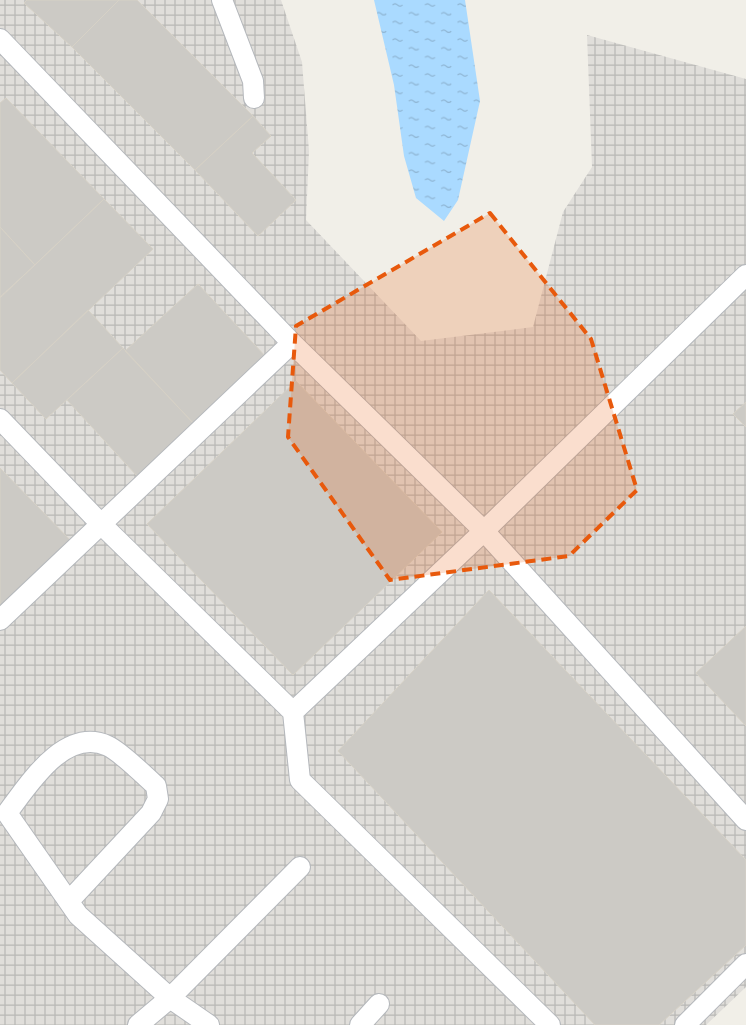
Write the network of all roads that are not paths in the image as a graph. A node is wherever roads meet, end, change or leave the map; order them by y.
1 (222, 0) edge
2 (0, 39) edge
3 (254, 98) dead end
4 (746, 275) edge
5 (292, 342) junction
6 (0, 419) edge
7 (102, 525) junction
8 (484, 530) junction
9 (0, 620) edge
10 (293, 712) junction
11 (3, 809) edge
12 (746, 820) edge
13 (300, 867) dead end
14 (69, 901) junction
15 (746, 964) edge
16 (170, 998) junction
17 (379, 1004) dead end
18 (138, 1025) edge
19 (209, 1025) edge
20 (360, 1025) edge
21 (550, 1025) edge
22 (685, 1025) edge

1 - 3 lane
2 - 5 lane
4 - 8 lane
5 - 7 lane
5 - 8 lane
6 - 7 lane
7 - 9 lane
7 - 10 lane
8 - 10 lane
8 - 12 lane
10 - 21 lane
11 - 14 lane
11 - 14 lane
13 - 16 lane
14 - 16 lane
15 - 22 lane
16 - 18 lane
16 - 19 lane
17 - 20 lane

